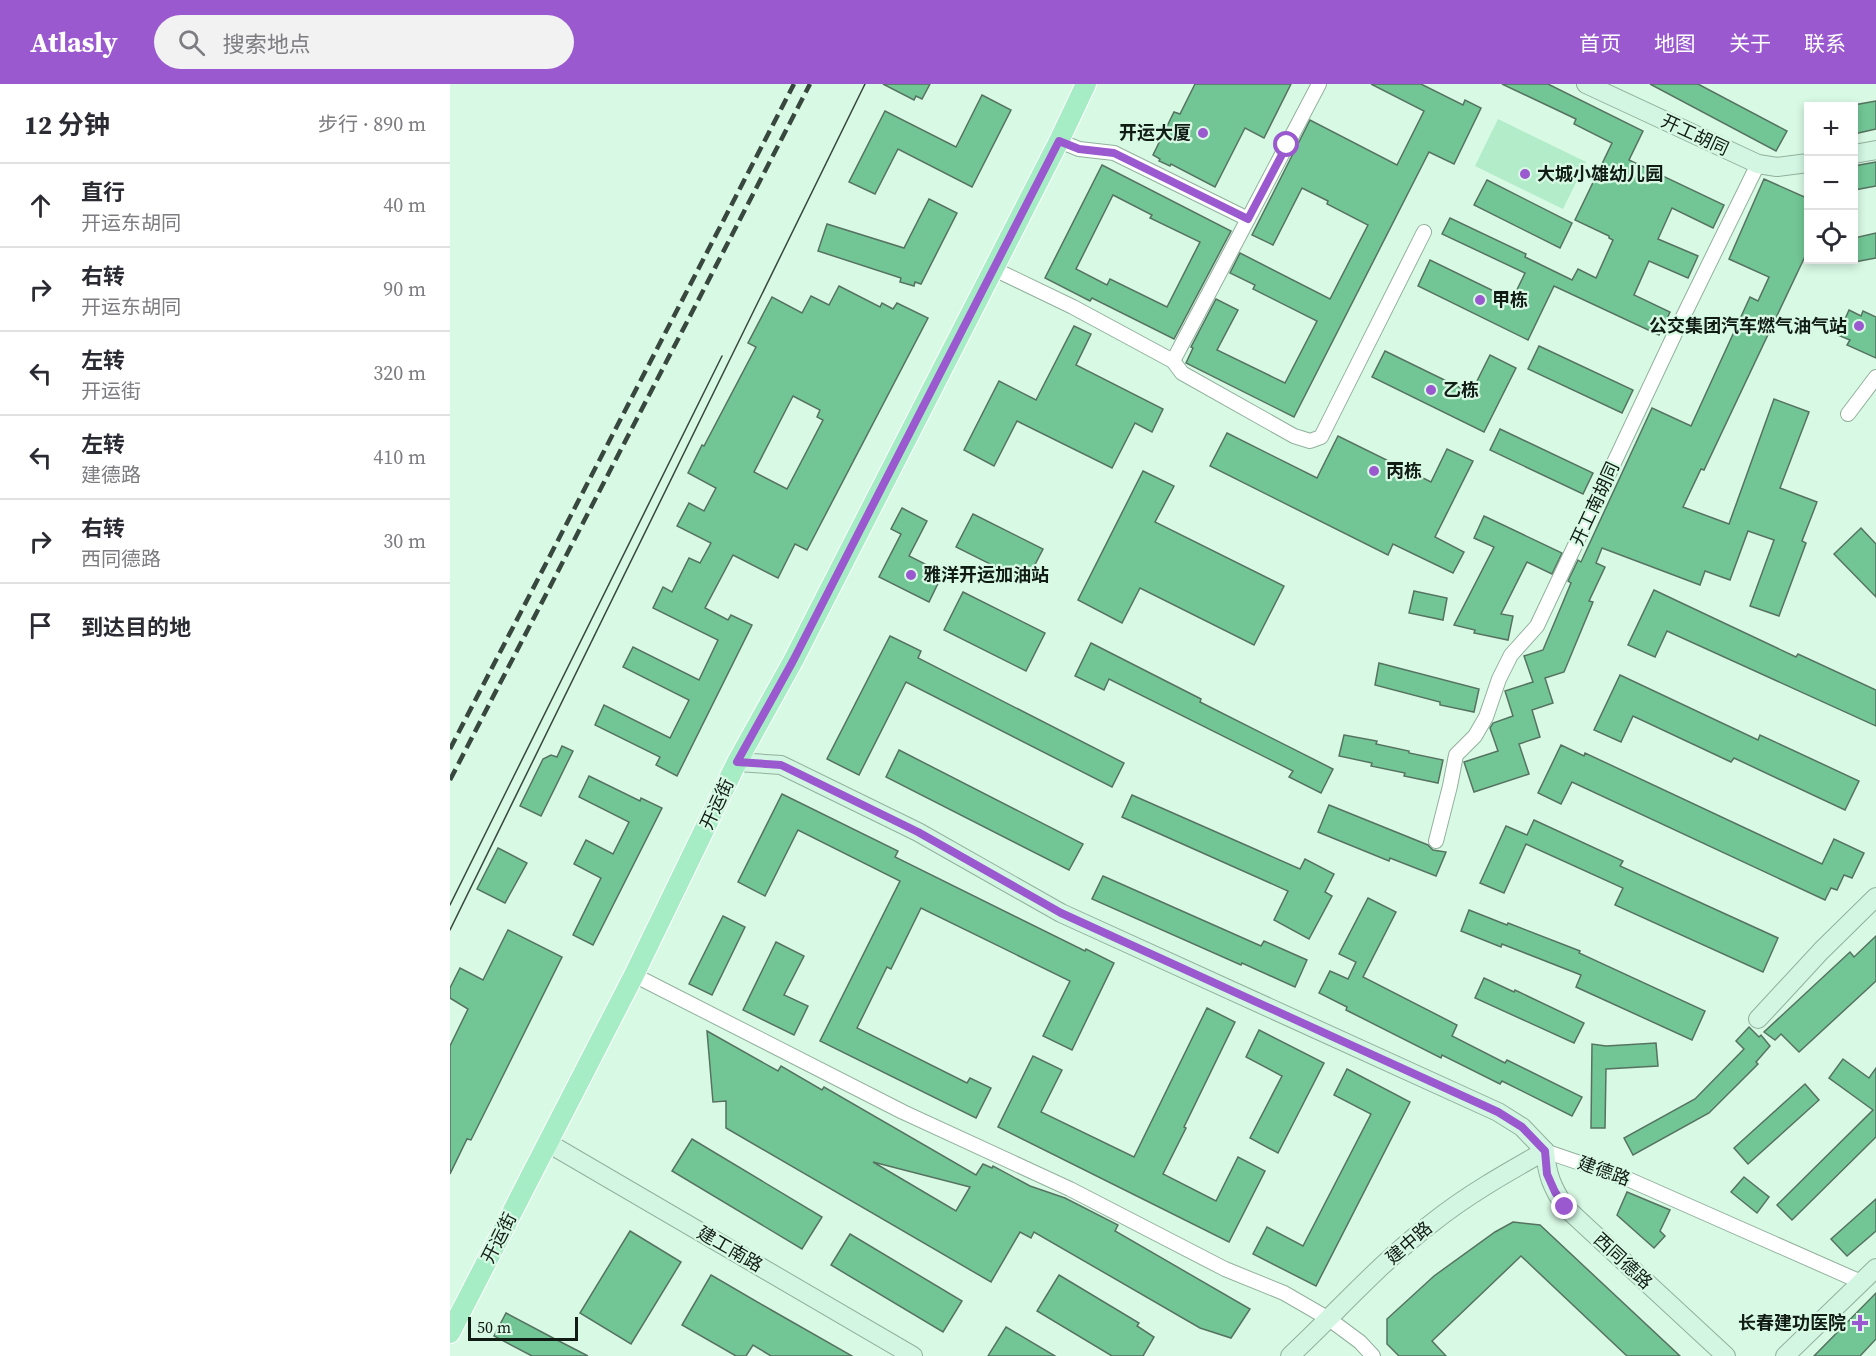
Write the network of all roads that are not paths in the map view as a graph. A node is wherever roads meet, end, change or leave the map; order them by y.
1 (1086, 84) edge
2 (1319, 84) edge
3 (1586, 84) edge
4 (1059, 141) junction
5 (1876, 150) edge
6 (1858, 153) edge
7 (1758, 164) junction
8 (1804, 164) edge
9 (1248, 219) junction
10 (1424, 232) dead end
11 (994, 269) junction
12 (1173, 361) junction
13 (1876, 377) edge
14 (1848, 414) dead end
15 (737, 762) junction
16 (1436, 841) dead end
17 (1876, 897) edge
18 (634, 975) junction
19 (1758, 1019) dead end
20 (548, 1143) junction
21 (1545, 1151) junction
22 (1876, 1268) edge
23 (1861, 1282) junction
24 (1329, 1319) junction
25 (450, 1334) edge
26 (913, 1356) edge
27 (1290, 1356) edge
28 (1373, 1356) edge
29 (1726, 1356) edge
30 (1785, 1356) edge

1 - 4 main road, 开运街
2 - 9 street
3 - 7 street, 开工胡同
4 - 9 street
4 - 11 main road, 开运街
5 - 6 street
7 - 8 street, 开工胡同
7 - 16 street, 开工南胡同
9 - 12 street
10 - 12 street
11 - 12 street
11 - 15 main road, 开运街
13 - 14 street
15 - 18 main road, 开运街
15 - 21 street, 建德路
17 - 19 street
18 - 20 main road, 开运街
18 - 24 street
20 - 25 main road, 开运街
20 - 26 street, 建工南路
21 - 23 street, 建德路
21 - 24 street, 建中路
21 - 29 street, 西同德路
22 - 23 street
23 - 30 street
24 - 27 street, 建中路
24 - 28 street

